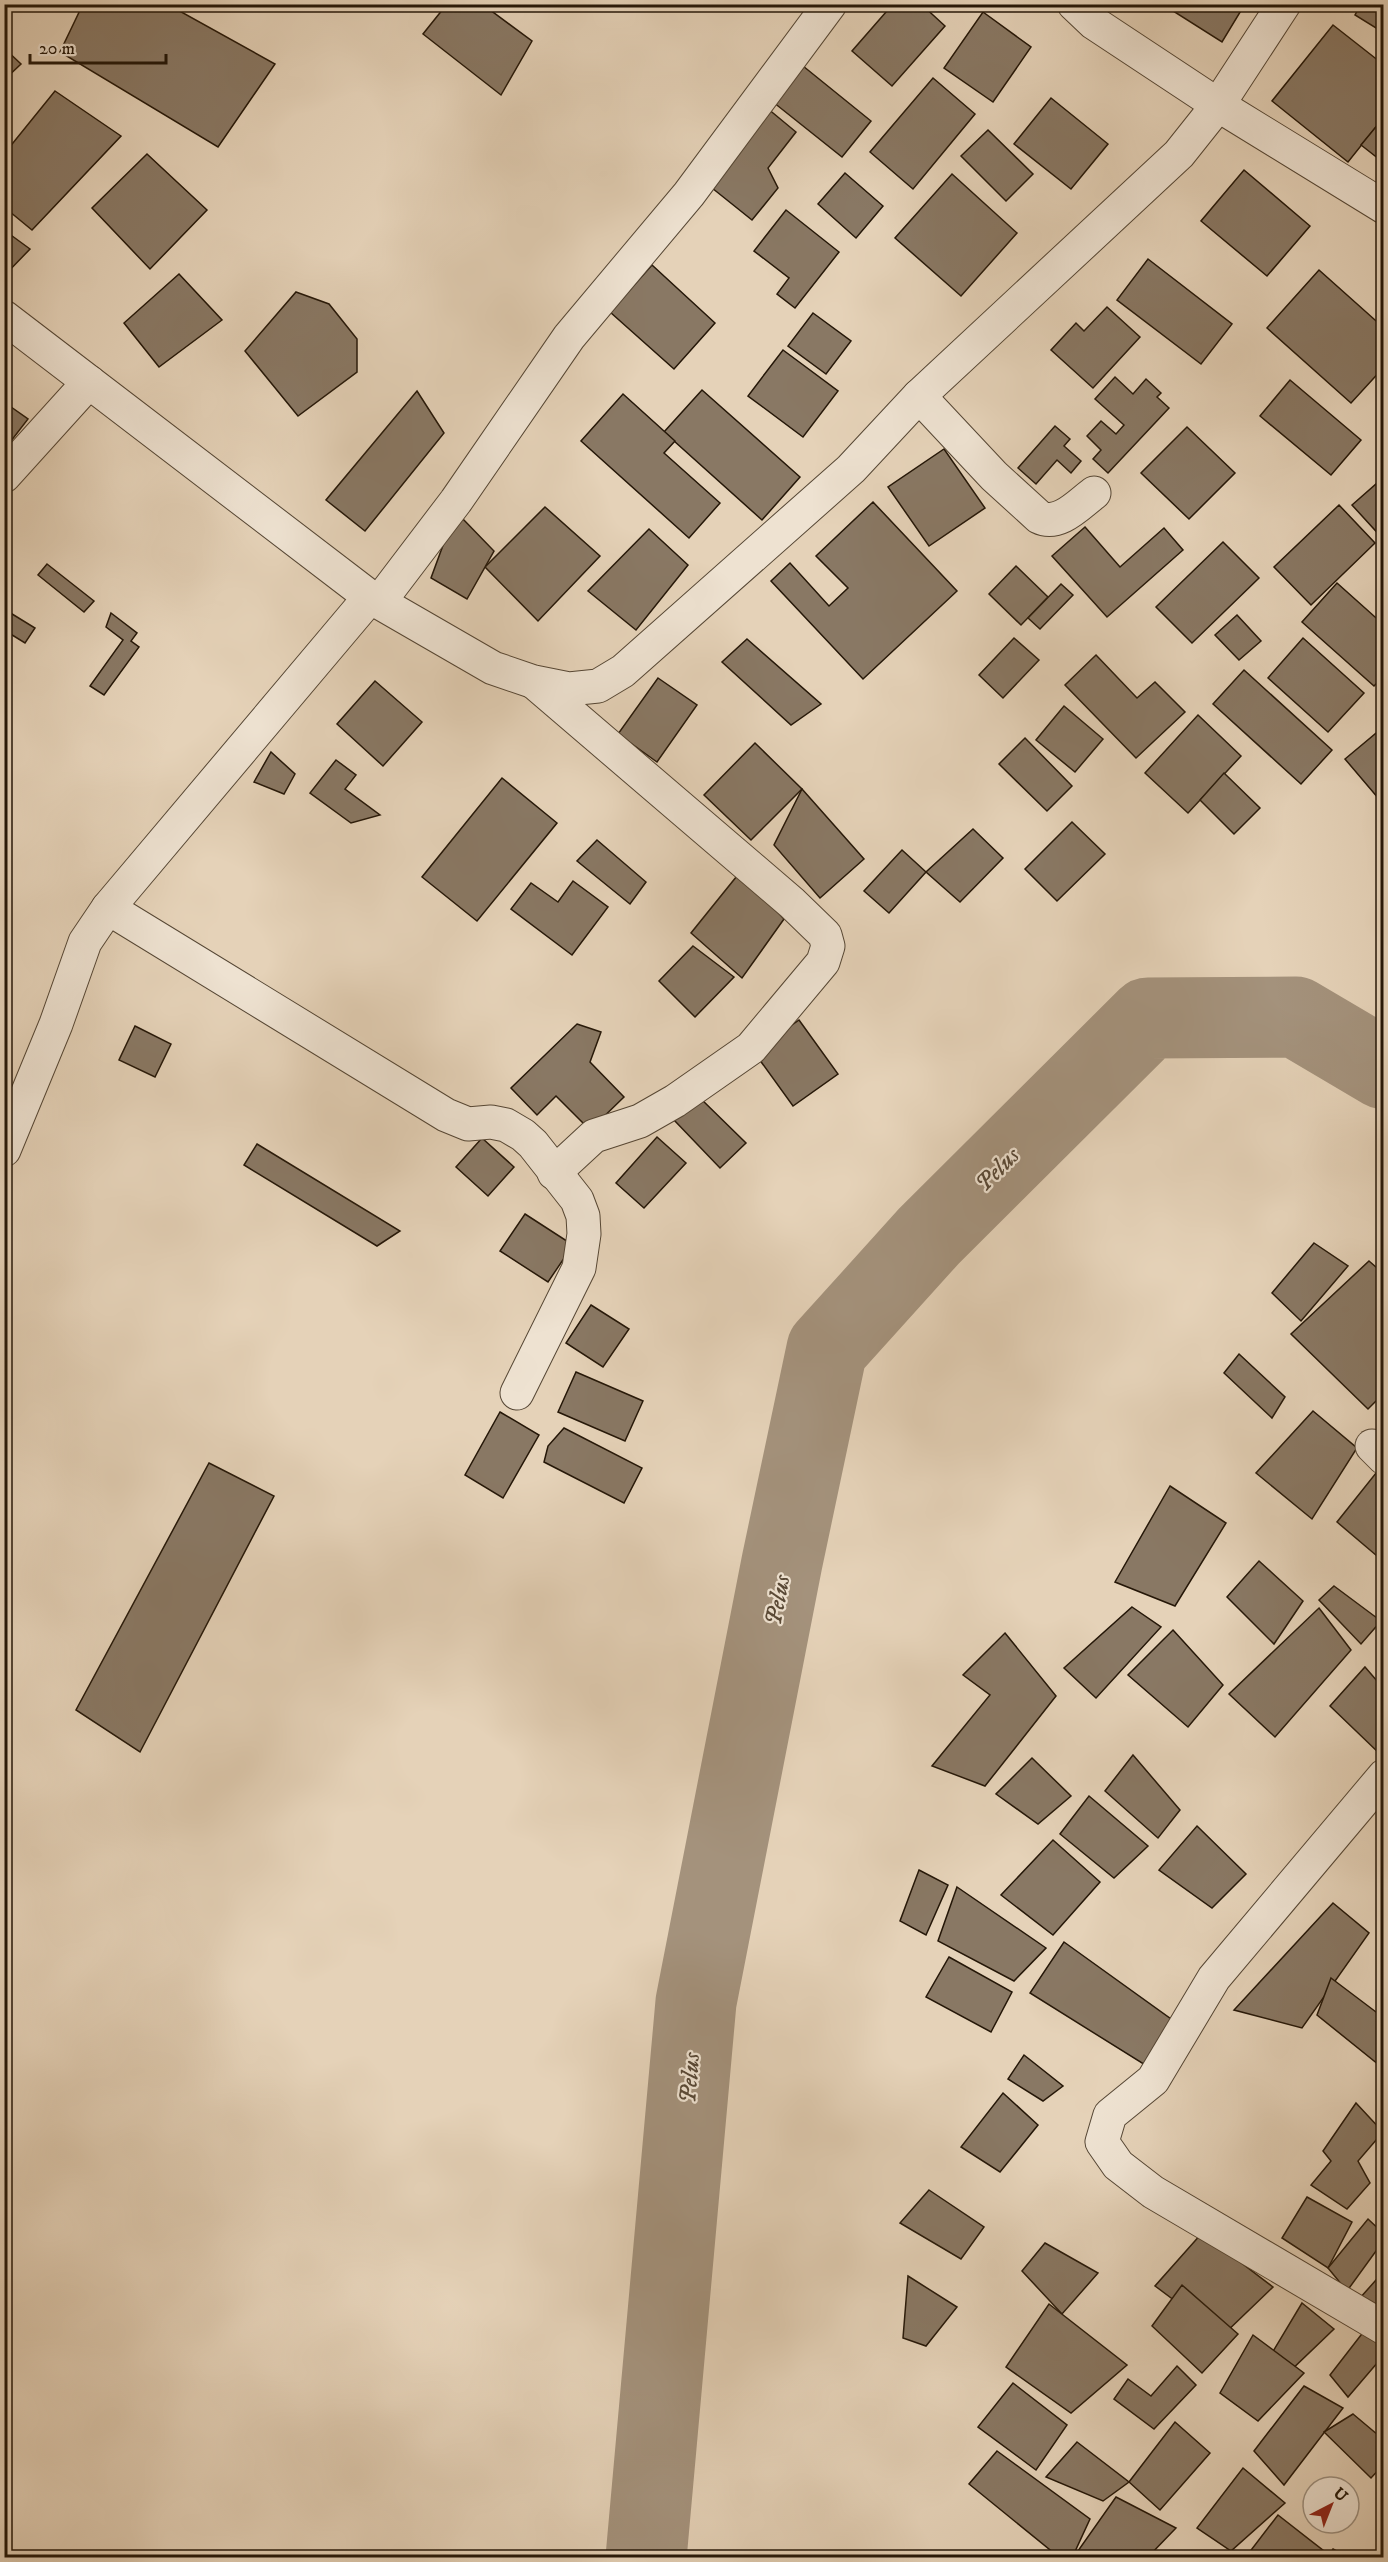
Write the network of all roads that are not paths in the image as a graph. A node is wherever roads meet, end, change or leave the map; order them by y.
1 (830, 4) edge
2 (1074, 4) edge
3 (1284, 4) edge
4 (1218, 105) junction
5 (1383, 207) edge
6 (4, 317) edge
7 (100, 392) junction
8 (919, 396) junction
9 (4, 476) edge
10 (1094, 493) dead end
11 (375, 599) junction
12 (534, 682) junction
13 (108, 908) junction
14 (4, 1150) edge
15 (554, 1173) junction
16 (517, 1393) dead end
17 (1383, 1776) edge
18 (1383, 2328) edge

1 - 11 street
2 - 4 street
3 - 4 street
4 - 5 street
4 - 8 street
6 - 7 street
7 - 9 street
7 - 11 street
8 - 10 street
8 - 12 street
11 - 12 street
11 - 13 street
12 - 15 street
13 - 14 street
13 - 15 street
15 - 16 street
17 - 18 street

